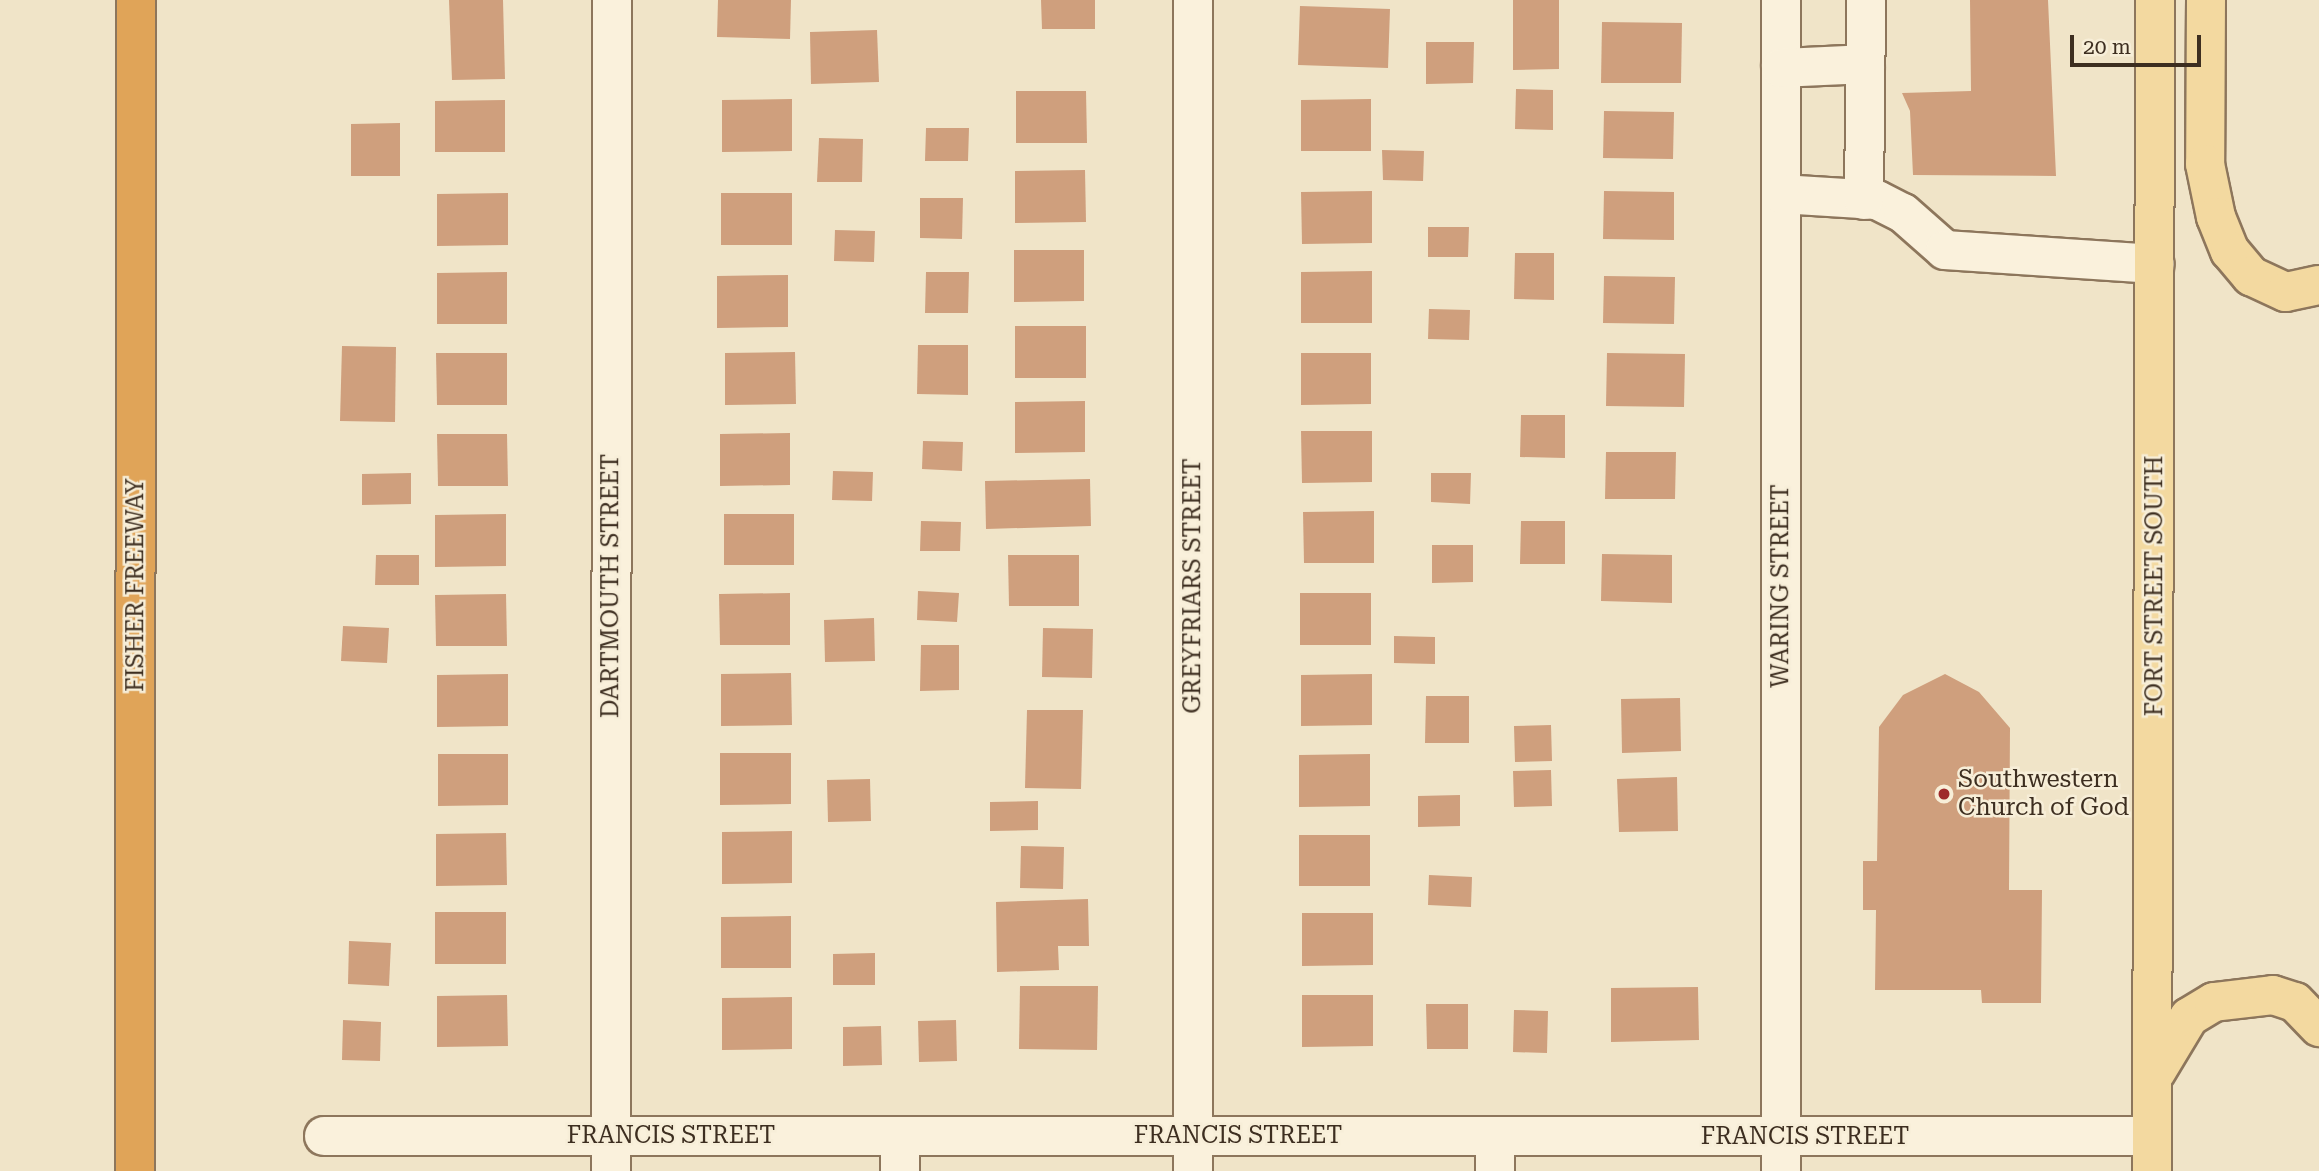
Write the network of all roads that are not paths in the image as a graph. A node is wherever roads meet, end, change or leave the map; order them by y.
1 (136, 0) edge
2 (612, 0) edge
3 (1193, 0) edge
4 (1781, 0) edge
5 (1866, 0) edge
6 (2155, 0) edge
7 (2206, 0) edge
8 (1865, 64) junction
9 (1781, 68) junction
10 (1781, 194) junction
11 (1864, 200) junction
12 (2155, 264) junction
13 (2319, 285) edge
14 (2319, 1027) edge
15 (2155, 1074) junction
16 (324, 1136) dead end
17 (900, 1153) edge
18 (1193, 1153) edge
19 (2152, 1153) edge
20 (611, 1154) edge
21 (1495, 1154) edge
22 (1781, 1154) edge
23 (135, 1171) edge

1 - 23 highway, FISHER FREEWAY
2 - 20 street, DARTMOUTH STREET
3 - 18 street, GREYFRIARS STREET
4 - 9 street, WARING STREET
5 - 8 street
6 - 12 main road, FORT STREET SOUTH
7 - 13 main road
8 - 9 street
8 - 11 street
9 - 10 street, WARING STREET
10 - 11 street
10 - 22 street, WARING STREET
11 - 12 street
12 - 15 main road, FORT STREET SOUTH
14 - 15 main road
15 - 19 main road, FORT STREET SOUTH
16 - 20 street, FRANCIS STREET
17 - 18 street, FRANCIS STREET
17 - 20 street, FRANCIS STREET
18 - 21 street, FRANCIS STREET
19 - 22 street, FRANCIS STREET
21 - 22 street, FRANCIS STREET

